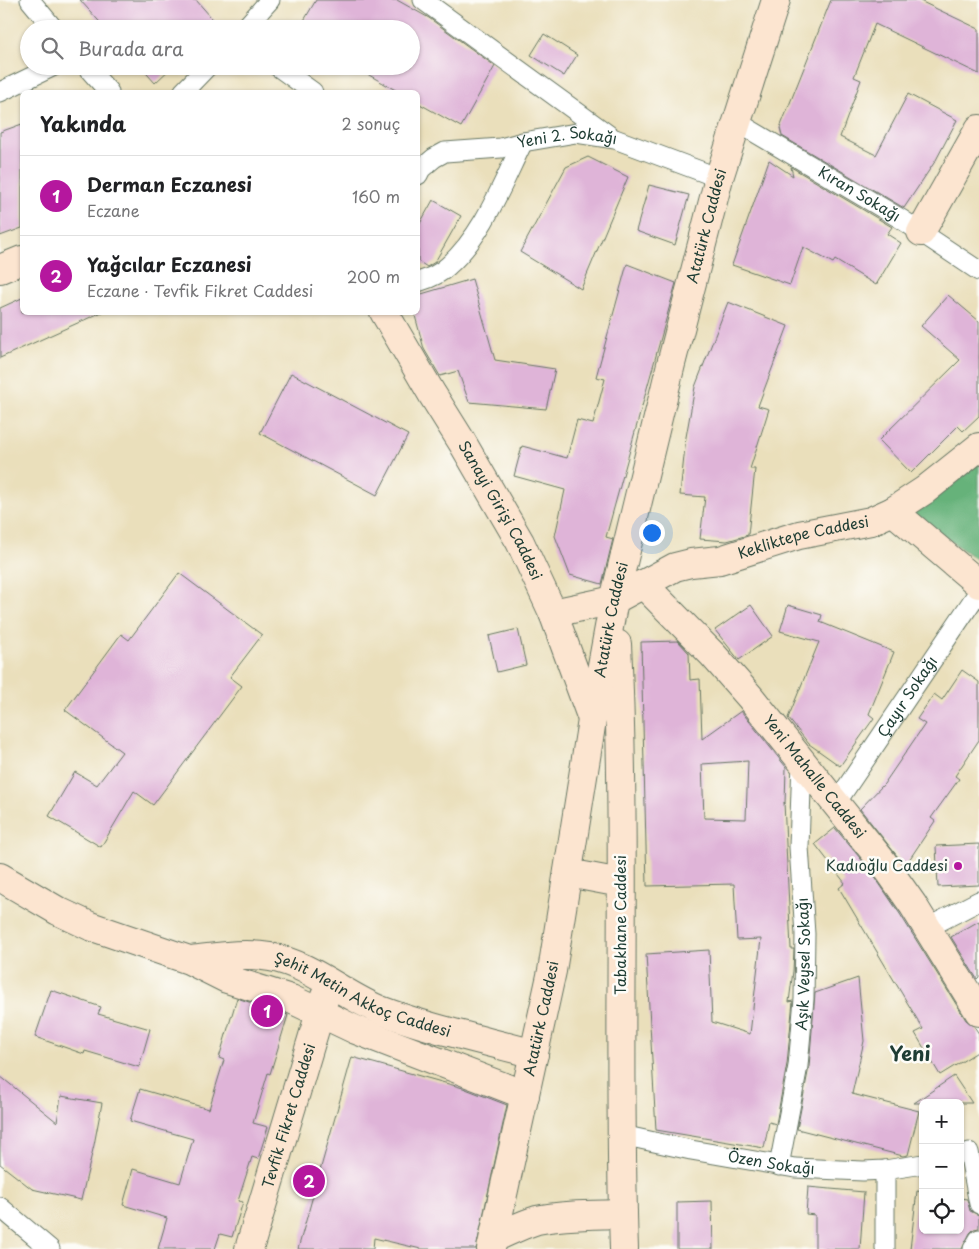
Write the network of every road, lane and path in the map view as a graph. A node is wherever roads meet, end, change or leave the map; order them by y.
1 (30, 0) edge
2 (270, 0) edge
3 (423, 0) edge
4 (776, 0) edge
5 (47, 20) edge
6 (252, 20) edge
7 (35, 75) edge
8 (94, 75) edge
9 (200, 75) edge
10 (289, 75) edge
11 (107, 90) edge
12 (186, 90) edge
13 (311, 90) edge
14 (0, 92) edge
15 (737, 122) junction
16 (979, 129) edge
17 (615, 139) junction
18 (523, 142) junction
19 (420, 169) edge
20 (719, 178) junction
21 (921, 232) junction
22 (20, 261) edge
23 (0, 269) edge
24 (979, 271) edge
25 (420, 281) edge
26 (386, 315) edge
27 (979, 447) edge
28 (893, 511) junction
29 (643, 584) junction
30 (979, 584) edge
31 (979, 591) edge
32 (614, 600) junction
33 (553, 613) junction
34 (592, 720) junction
35 (802, 761) junction
36 (836, 803) junction
37 (568, 872) junction
38 (0, 878) edge
39 (621, 882) junction
40 (979, 901) edge
41 (927, 928) junction
42 (189, 960) junction
43 (328, 983) junction
44 (979, 1012) edge
45 (320, 1013) junction
46 (534, 1054) junction
47 (525, 1095) junction
48 (622, 1135) junction
49 (969, 1151) edge
50 (919, 1165) edge
51 (778, 1166) junction
52 (885, 1170) junction
53 (979, 1204) edge
54 (0, 1207) edge
55 (623, 1214) junction
56 (979, 1239) edge
57 (493, 1243) edge
58 (50, 1249) edge
59 (249, 1249) edge
60 (624, 1249) edge
61 (885, 1249) edge
62 (973, 1249) edge

1 - 5 street
2 - 6 street
3 - 17 street
4 - 15 street, Atatürk Caddesi
7 - 14 street
8 - 11 street
9 - 12 street
10 - 13 street
15 - 20 street, Atatürk Caddesi
15 - 21 street, Kıran Sokağı
16 - 21 street
17 - 18 street, Yeni 2. Sokağı
17 - 20 street, Yeni 2. Sokağı
18 - 19 street, Yeni 2. Sokağı
18 - 25 street
20 - 32 street, Atatürk Caddesi
21 - 24 street, Kıran Sokağı
22 - 23 street
26 - 33 street, Sanayi Girişi Caddesi
27 - 28 street, Kekliktepe Caddesi
28 - 29 street, Kekliktepe Caddesi
28 - 30 street
29 - 32 street, Kekliktepe Caddesi
29 - 35 street, Yeni Mahalle Caddesi
31 - 36 street, Çayır Sokağı
32 - 33 street, Kekliktepe Caddesi
32 - 34 street, Atatürk Caddesi
32 - 39 street, Tabakhane Caddesi
33 - 34 street, Sanayi Girişi Caddesi
34 - 37 street, Atatürk Caddesi
35 - 36 street, Yeni Mahalle Caddesi
35 - 51 street, Aşık Veysel Sokağı
36 - 41 street, Yeni Mahalle Caddesi
37 - 39 street
37 - 46 street, Atatürk Caddesi
38 - 42 street, Şehit Metin Akkoç Caddesi
39 - 48 street, Tabakhane Caddesi
40 - 41 street
41 - 44 street, Yeni Mahalle Caddesi
42 - 43 street, Şehit Metin Akkoç Caddesi
42 - 45 street, Şehit Metin Akkoç Caddesi
43 - 45 street, Tevfik Fikret Caddesi
43 - 46 street, Şehit Metin Akkoç Caddesi
45 - 47 street, Şehit Metin Akkoç Caddesi
45 - 59 street, Tevfik Fikret Caddesi
46 - 47 street, Atatürk Caddesi
47 - 57 street, Atatürk Caddesi
48 - 51 street, Özen Sokağı
48 - 55 street, Tabakhane Caddesi
49 - 53 street
50 - 52 street, Özen Sokağı
51 - 52 street, Özen Sokağı
52 - 61 street
54 - 58 street
55 - 57 street
55 - 60 street, Tabakhane Caddesi
56 - 62 street

